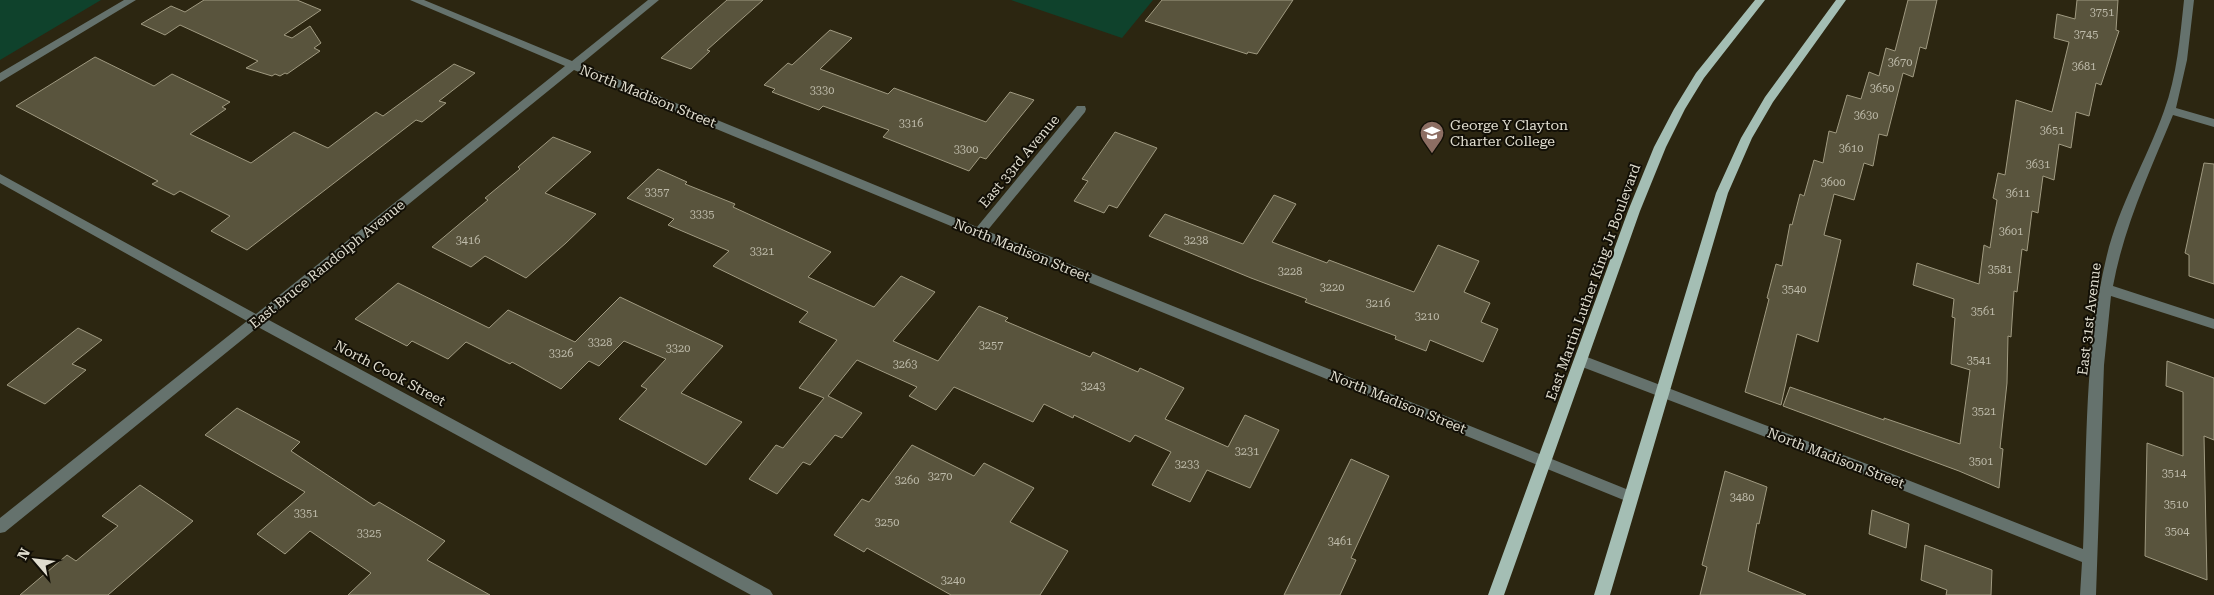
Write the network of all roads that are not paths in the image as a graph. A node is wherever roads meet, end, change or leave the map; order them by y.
1 (131, 0) edge
2 (415, 0) edge
3 (654, 0) edge
4 (1760, 0) edge
5 (1841, 0) edge
6 (2189, 0) edge
7 (573, 65) junction
8 (0, 78) edge
9 (1081, 109) dead end
10 (2170, 110) junction
11 (2214, 122) edge
12 (0, 178) edge
13 (979, 233) junction
14 (2106, 289) junction
15 (257, 320) junction
16 (2214, 324) edge
17 (1582, 361) junction
18 (1661, 391) junction
19 (1545, 462) junction
20 (1631, 497) junction
21 (0, 527) edge
22 (2089, 558) junction
23 (765, 595) edge
24 (1496, 595) edge
25 (1602, 595) edge
26 (2088, 595) edge

1 - 8 street
2 - 7 street, North Madison Street
3 - 7 street, East Bruce Randolph Avenue
4 - 17 main road, East Martin Luther King Jr Boulevard
5 - 18 main road
6 - 10 street, East 31st Avenue
7 - 13 street, North Madison Street
7 - 15 street, East Bruce Randolph Avenue
9 - 13 street, East 33rd Avenue
10 - 11 street
10 - 14 street, East 31st Avenue
12 - 15 street, North Cook Street
13 - 19 street, North Madison Street
14 - 16 street
14 - 22 street, East 31st Avenue
15 - 21 street, East Bruce Randolph Avenue
15 - 23 street, North Cook Street
17 - 18 street, North Madison Street
17 - 19 main road, East Martin Luther King Jr Boulevard
18 - 20 main road
18 - 22 street, North Madison Street
19 - 20 street, North Madison Street
19 - 24 main road, East Martin Luther King Jr Boulevard
20 - 25 main road
22 - 26 street, East 31st Avenue

